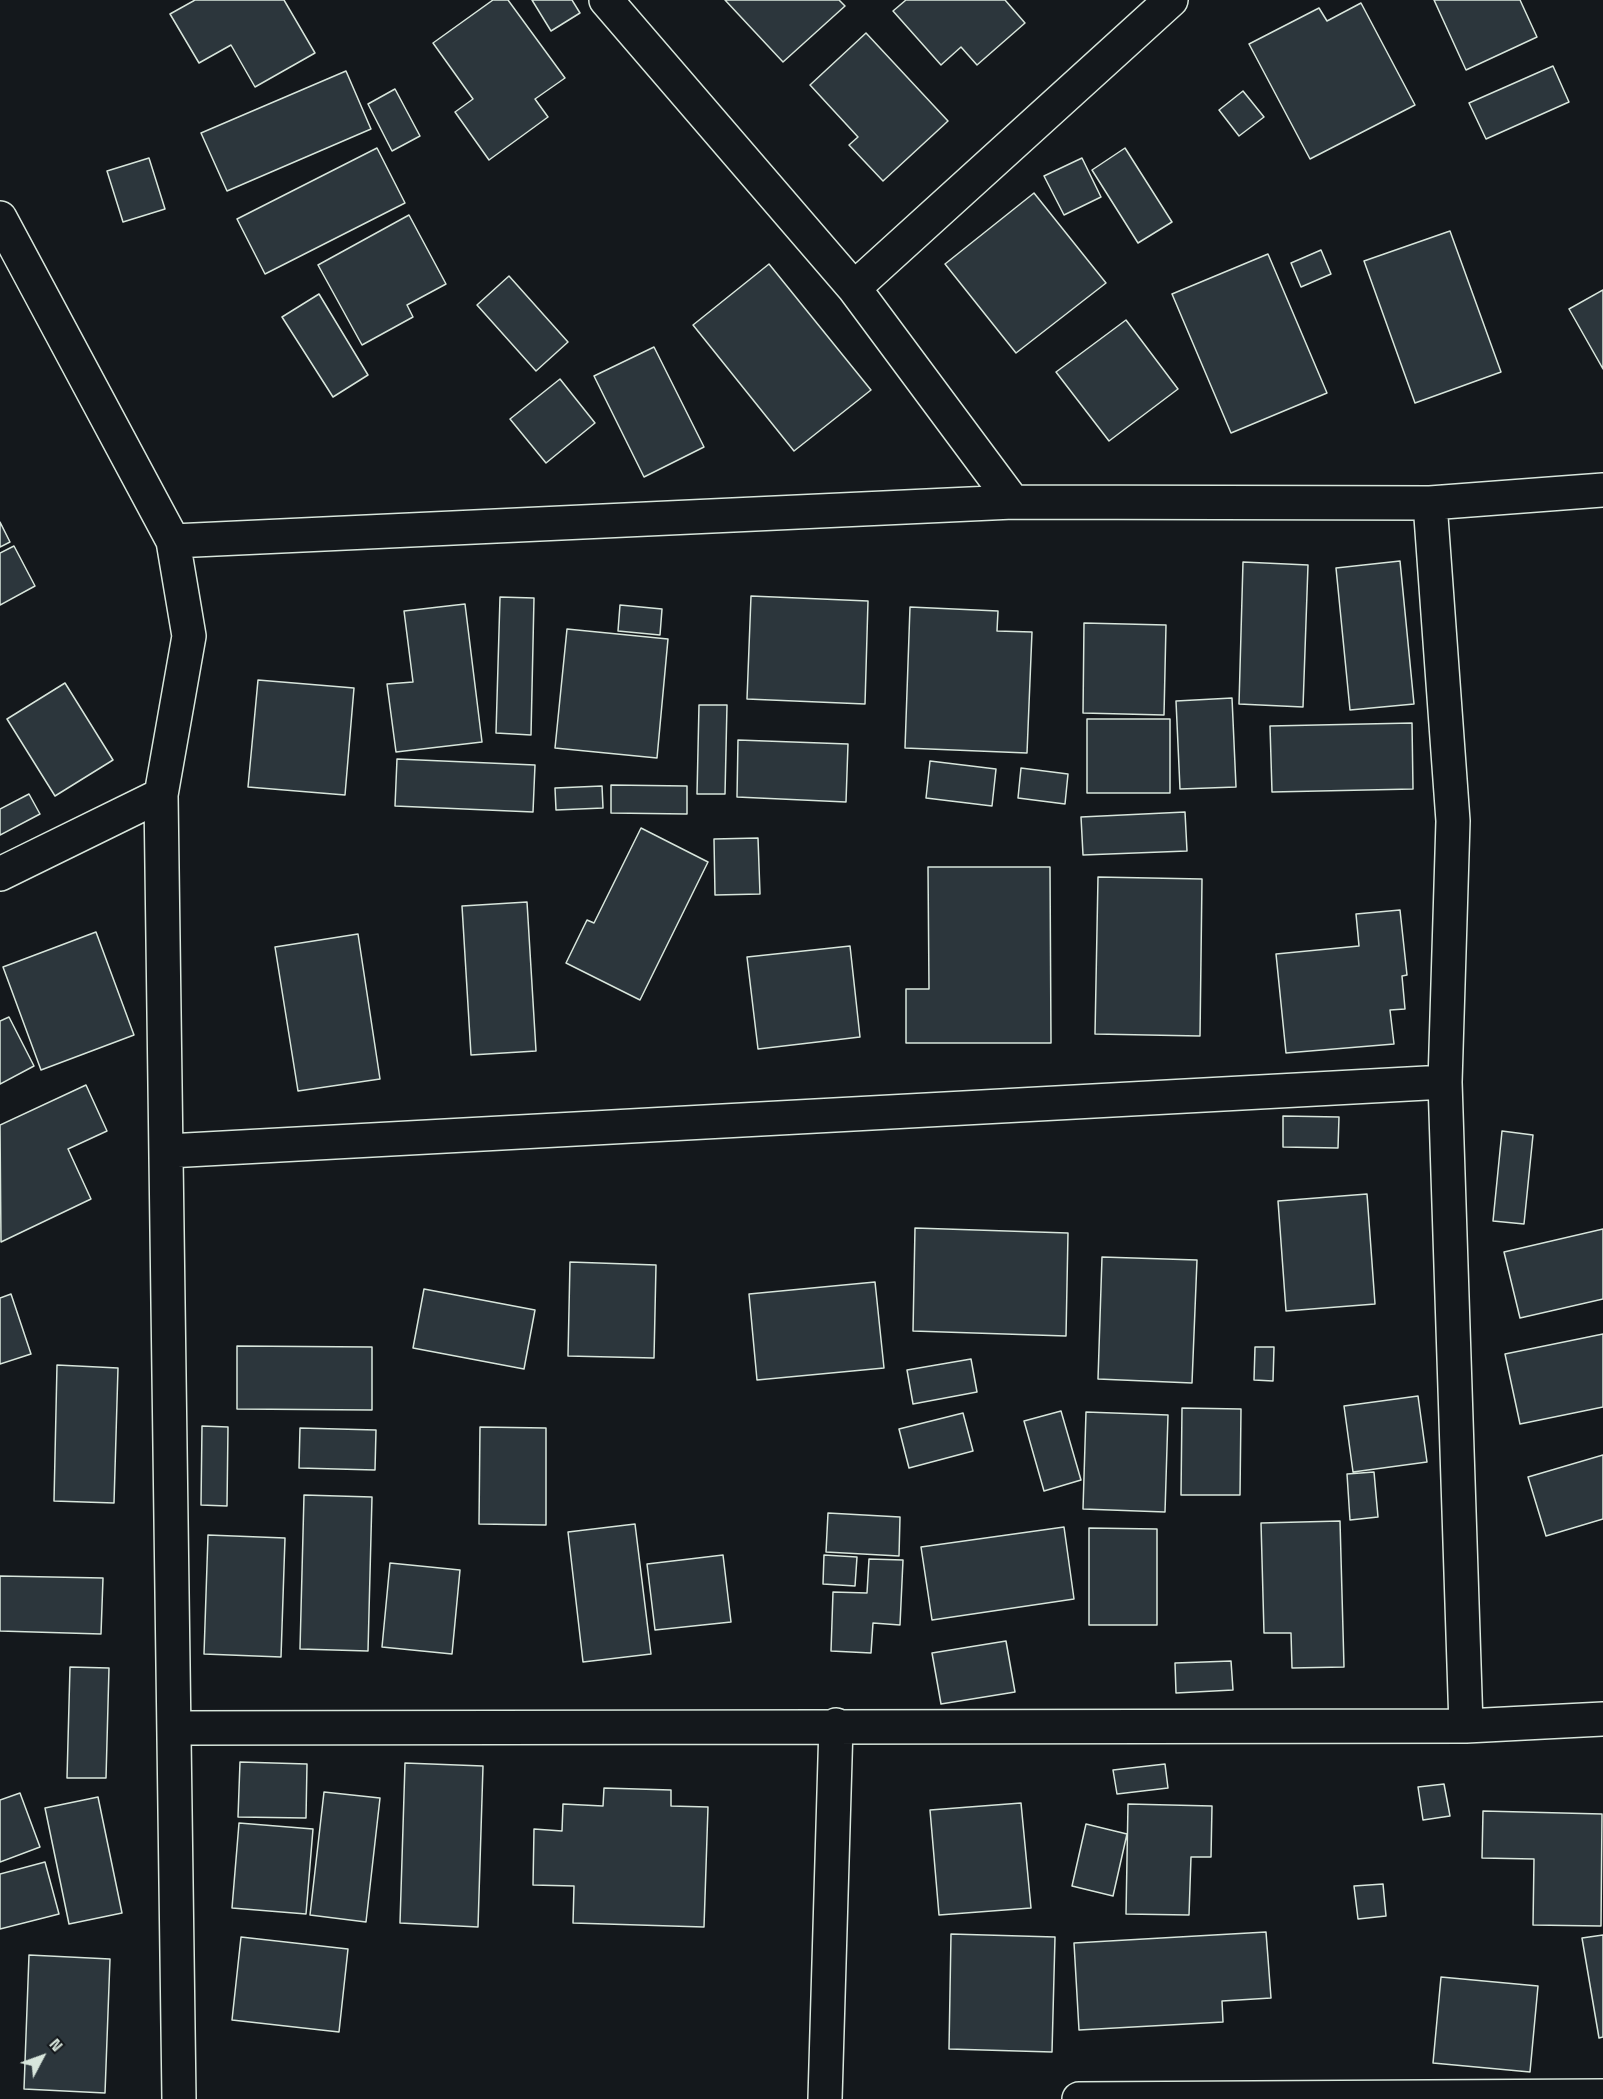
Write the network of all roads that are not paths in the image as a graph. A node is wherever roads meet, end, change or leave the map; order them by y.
1 (606, 0) edge
2 (1172, 0) edge
3 (0, 218) edge
4 (854, 288) junction
5 (1603, 490) edge
6 (1013, 502) junction
7 (1430, 502) junction
8 (173, 541) junction
9 (161, 795) junction
10 (0, 874) edge
11 (1445, 1082) junction
12 (168, 1151) junction
13 (1603, 1719) edge
14 (836, 1725) junction
15 (1466, 1726) junction
16 (176, 1728) junction
17 (1603, 2096) edge
18 (179, 2099) edge
19 (825, 2099) edge
20 (1079, 2099) edge

1 - 4 street
2 - 4 street
3 - 8 street
4 - 6 street
5 - 7 street
6 - 7 street
6 - 8 street
7 - 11 street
8 - 9 street
9 - 10 street
9 - 12 street
11 - 12 street
11 - 15 street
12 - 16 street
13 - 15 street
14 - 15 street
14 - 16 street
14 - 19 street
16 - 18 street
17 - 20 street

